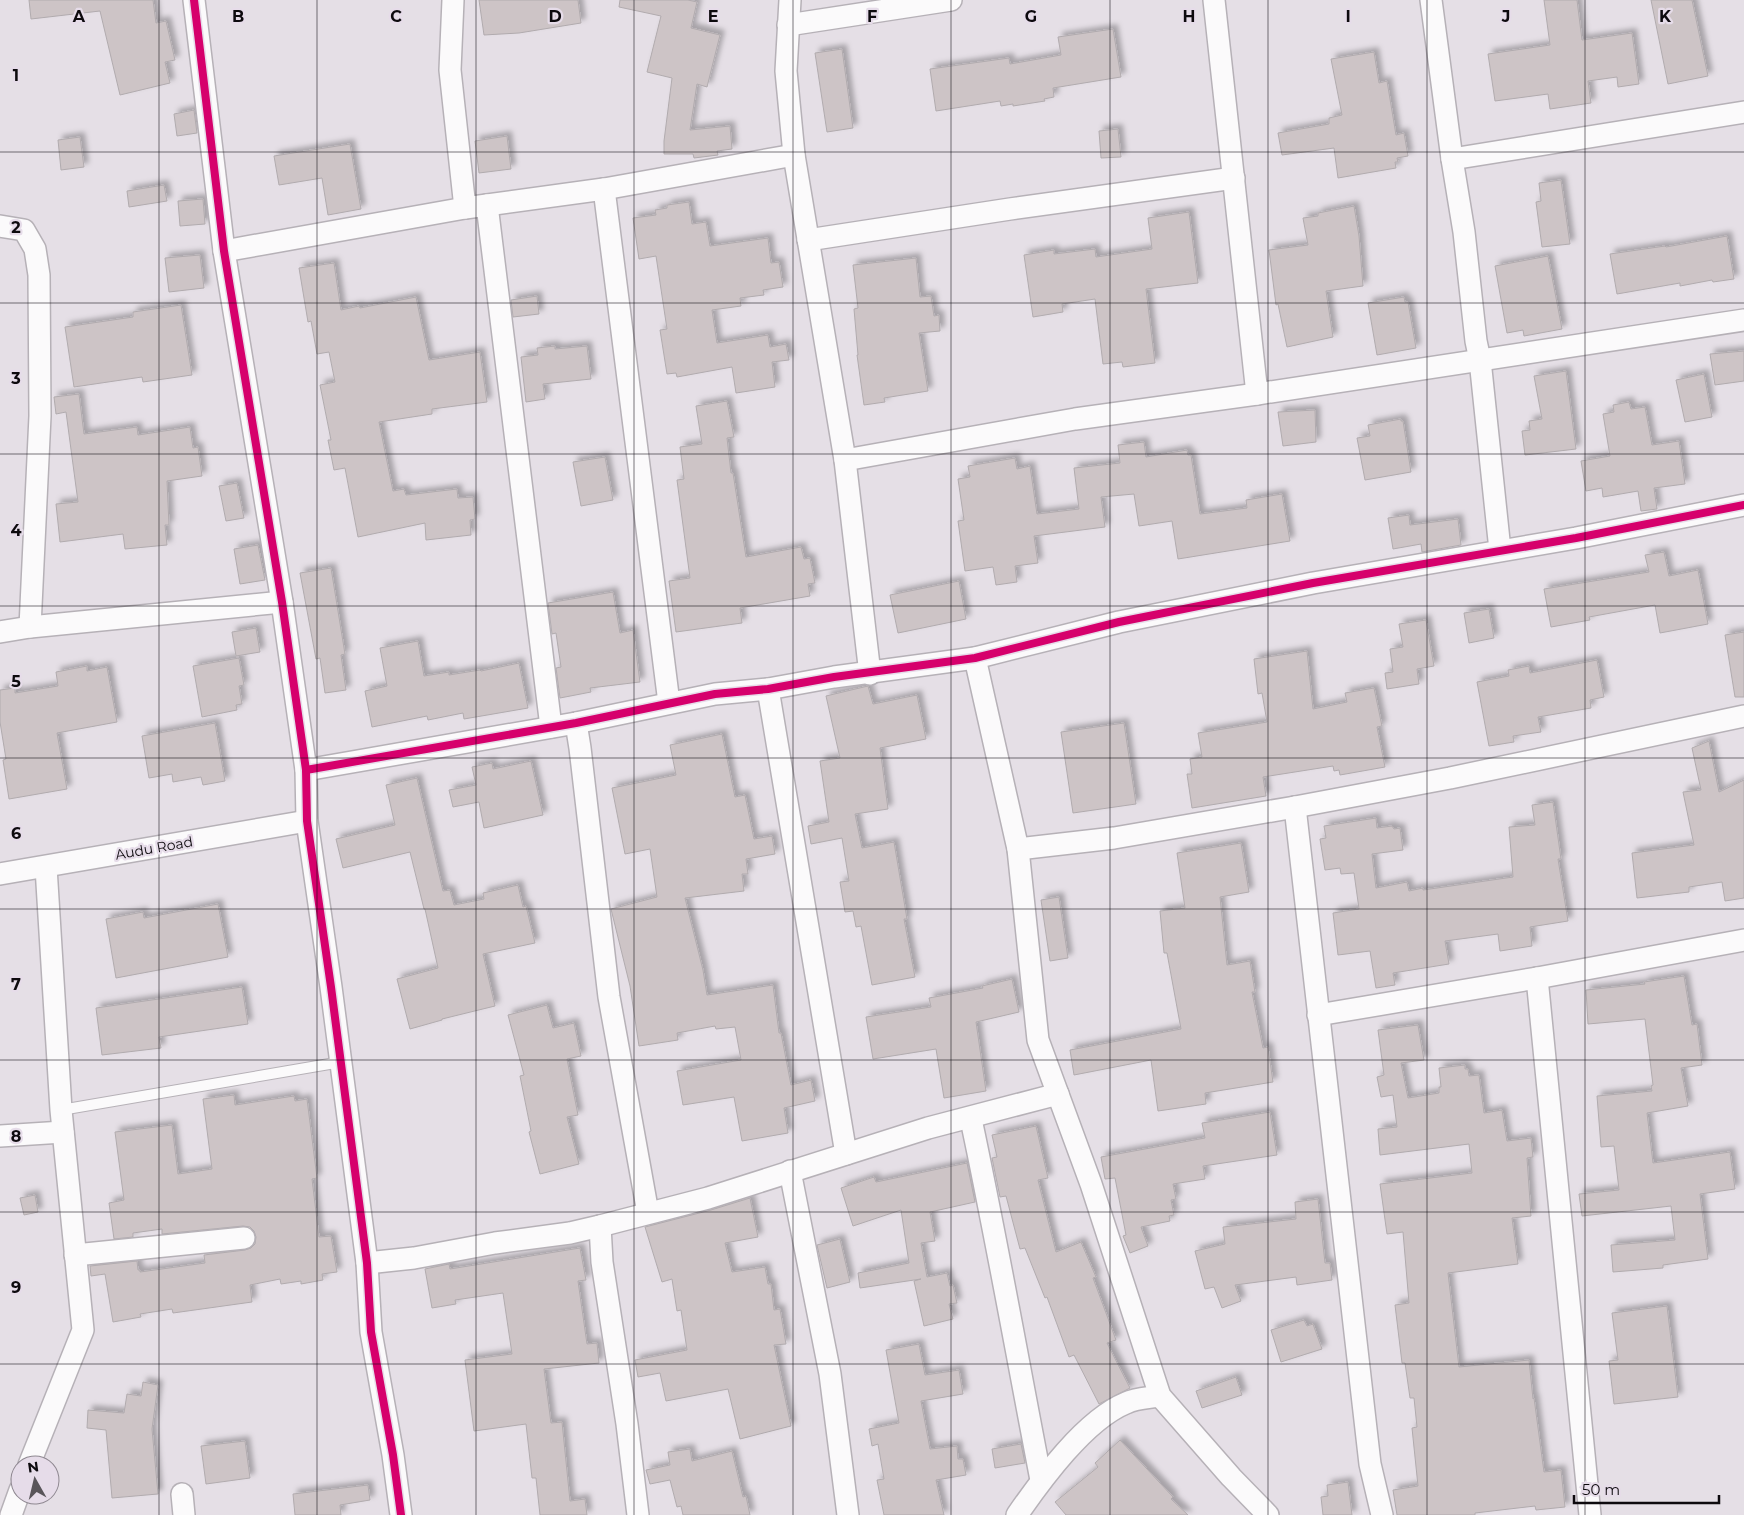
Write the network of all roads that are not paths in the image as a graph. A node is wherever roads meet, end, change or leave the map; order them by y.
1 (194, 0) edge
2 (453, 0) edge
3 (790, 0) edge
4 (951, 0) edge
5 (1214, 0) edge
6 (1431, 0) edge
7 (788, 25) junction
8 (1744, 112) edge
9 (794, 155) junction
10 (1452, 159) junction
11 (1234, 178) junction
12 (604, 189) junction
13 (487, 205) junction
14 (465, 208) junction
15 (0, 226) edge
16 (808, 240) junction
17 (224, 251) junction
18 (1744, 320) edge
19 (1480, 360) junction
20 (1257, 394) junction
21 (844, 460) junction
22 (1744, 505) edge
23 (1500, 550) junction
24 (282, 602) junction
25 (30, 627) junction
26 (0, 632) edge
27 (975, 658) junction
28 (870, 674) junction
29 (768, 690) junction
30 (669, 703) junction
31 (1744, 716) edge
32 (576, 723) junction
33 (550, 728) junction
34 (306, 770) junction
35 (1295, 807) junction
36 (308, 821) junction
37 (1018, 849) junction
38 (46, 867) junction
39 (0, 874) edge
40 (1744, 940) edge
41 (1537, 978) junction
42 (1318, 1015) junction
43 (341, 1062) junction
44 (1058, 1094) junction
45 (61, 1110) junction
46 (972, 1124) dead end
47 (63, 1132) junction
48 (0, 1136) edge
49 (846, 1154) junction
50 (790, 1171) junction
51 (648, 1213) junction
52 (600, 1226) junction
53 (244, 1238) dead end
54 (75, 1255) junction
55 (367, 1263) junction
56 (1160, 1396) junction
57 (33, 1455) edge
58 (1041, 1480) junction
59 (182, 1494) dead end
60 (184, 1515) edge
61 (401, 1515) edge
62 (638, 1515) edge
63 (848, 1515) edge
64 (1017, 1515) edge
65 (1268, 1515) edge
66 (1382, 1515) edge
67 (1590, 1515) edge

1 - 17 street
2 - 14 street
3 - 7 street
4 - 7 street
5 - 11 street
6 - 10 street
7 - 9 street
8 - 10 street
9 - 12 street
9 - 16 street
10 - 19 street
11 - 16 street
11 - 20 street
12 - 13 street
12 - 30 street
13 - 14 street
13 - 33 street
14 - 17 street
15 - 25 street
16 - 21 street
17 - 24 street
18 - 19 street
19 - 20 street
19 - 23 street
20 - 21 street
21 - 28 street
22 - 23 street
23 - 27 street
24 - 25 street
24 - 34 street
25 - 26 street
27 - 28 street
27 - 37 street
28 - 29 street
29 - 30 street
29 - 49 street
30 - 32 street
31 - 35 street
32 - 33 street
32 - 51 street
33 - 34 street
34 - 36 street
35 - 37 street
35 - 42 street
36 - 38 street, Audu Road
36 - 43 street
37 - 44 street
38 - 39 street, Audu Road
38 - 45 street
40 - 41 street
41 - 42 street
41 - 67 street
42 - 66 street
43 - 45 lane
43 - 55 street
44 - 49 street
44 - 56 street
45 - 47 street
46 - 58 street
47 - 48 street
47 - 54 street
49 - 50 street
50 - 51 street
50 - 63 street
51 - 52 street
52 - 55 street
52 - 62 street
53 - 54 street
54 - 57 street
55 - 61 street
56 - 58 street
56 - 65 street
58 - 64 street
59 - 60 street

